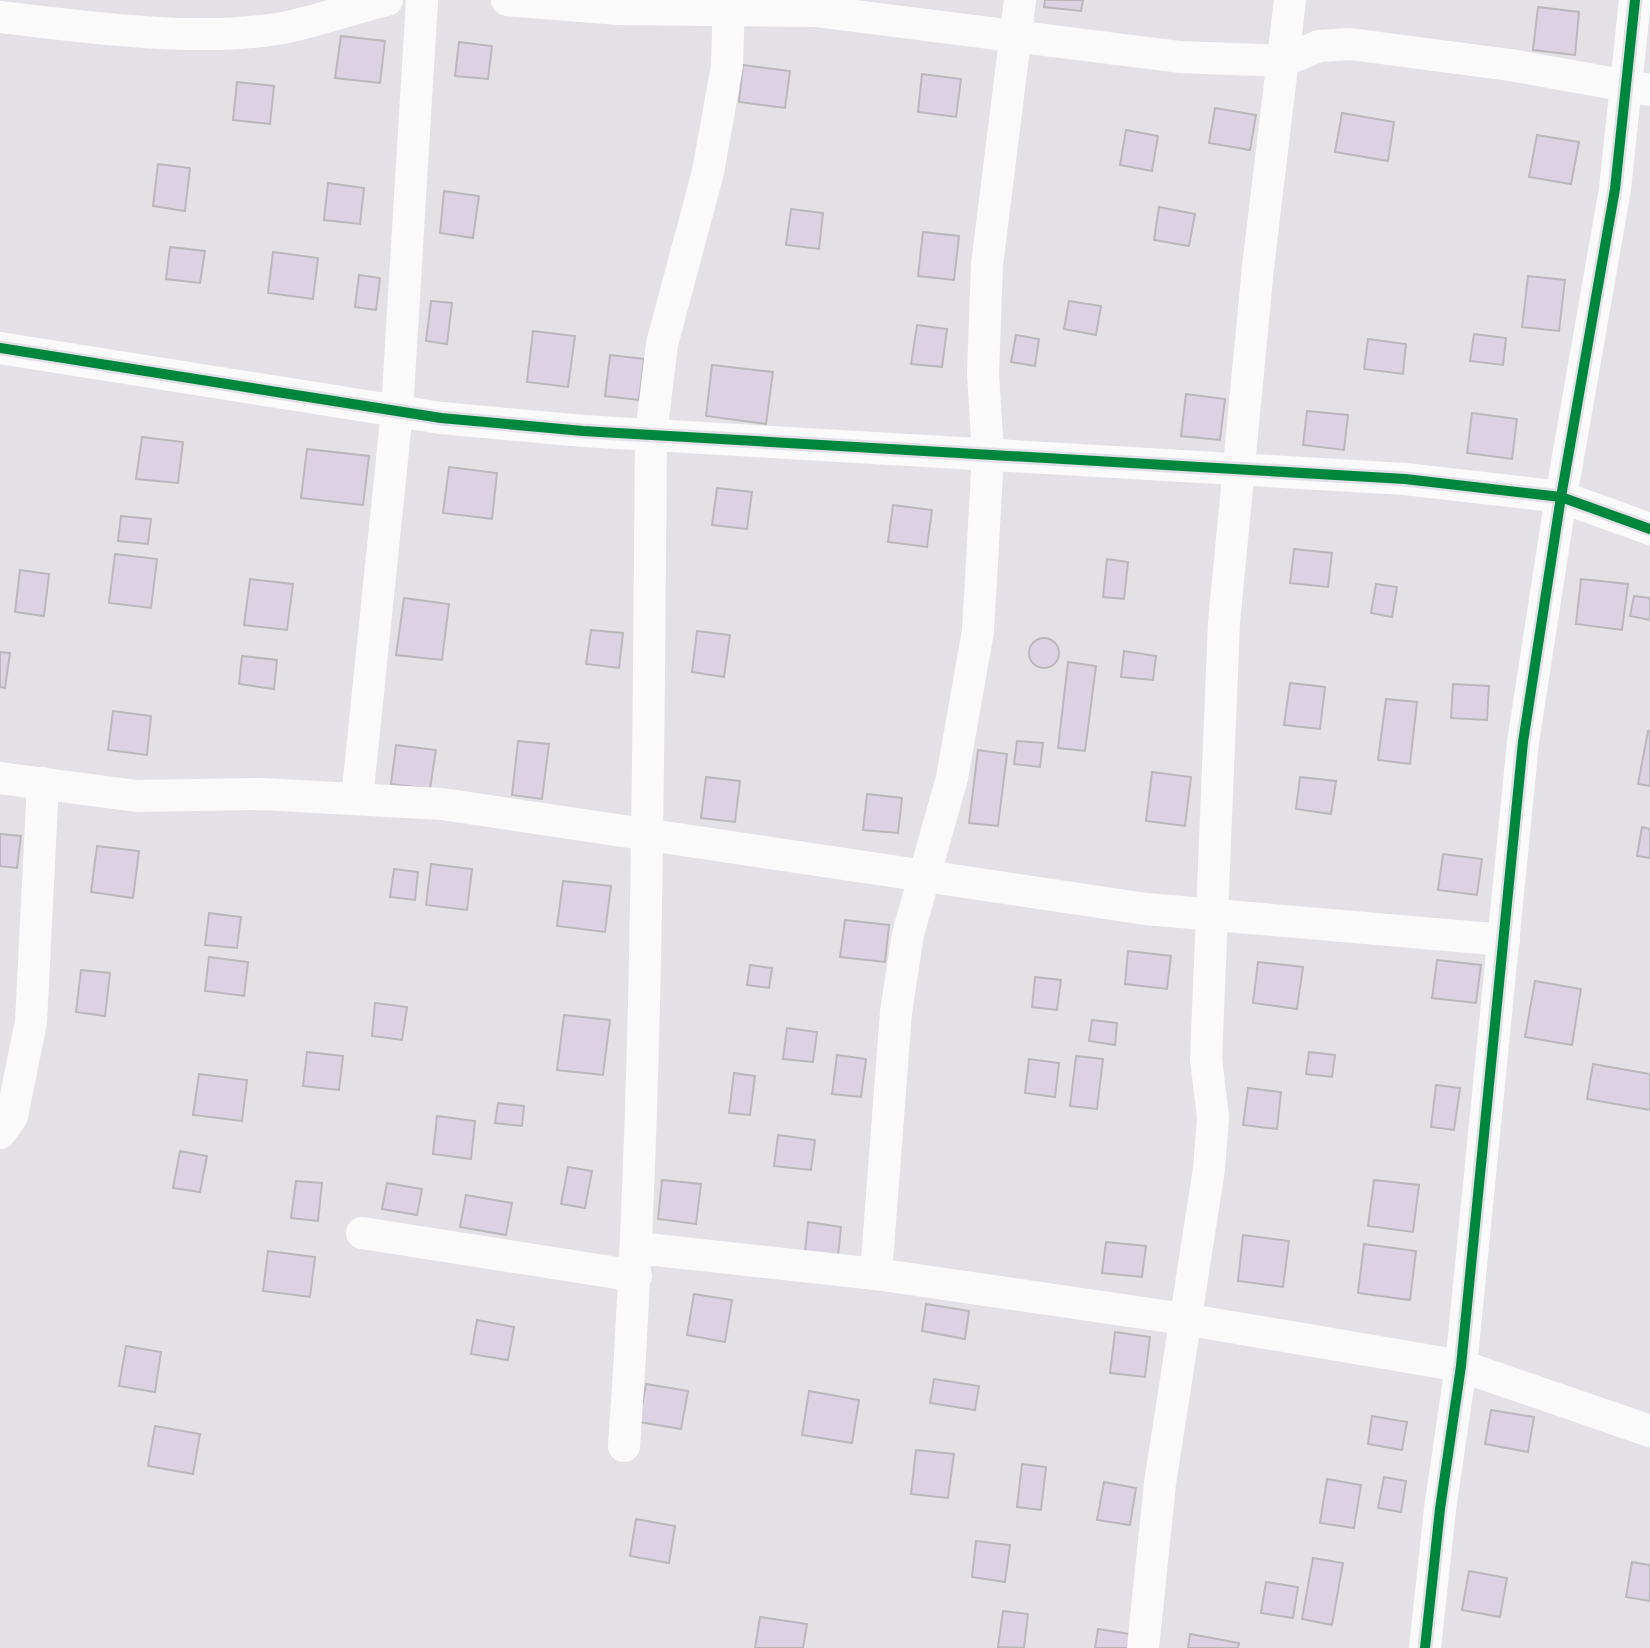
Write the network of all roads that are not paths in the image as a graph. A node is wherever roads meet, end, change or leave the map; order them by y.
1 (387, 0) edge
2 (422, 0) edge
3 (507, 0) edge
4 (1020, 0) edge
5 (1290, 0) edge
6 (1635, 0) edge
7 (729, 4) edge
8 (0, 18) edge
9 (1017, 37) junction
10 (1283, 61) junction
11 (1638, 88) edge
12 (0, 348) edge
13 (397, 411) junction
14 (651, 435) junction
15 (988, 455) junction
16 (1239, 471) junction
17 (1561, 497) junction
18 (1650, 529) edge
19 (0, 778) edge
20 (43, 783) junction
21 (357, 799) junction
22 (648, 834) junction
23 (926, 876) junction
24 (1213, 916) junction
25 (1504, 940) junction
26 (0, 1133) edge
27 (362, 1233) dead end
28 (636, 1262) junction
29 (876, 1274) junction
30 (1184, 1319) junction
31 (1461, 1366) junction
32 (1650, 1431) edge
33 (624, 1446) dead end
34 (1143, 1648) edge
35 (1425, 1648) edge

1 - 8 street
2 - 13 street
3 - 7 street
4 - 9 street
5 - 10 street
6 - 11 street
7 - 9 street
7 - 14 street
9 - 10 street
9 - 15 street
10 - 11 street
10 - 16 street
11 - 17 street
12 - 13 street
13 - 14 street
13 - 21 street
14 - 15 street
14 - 22 street
15 - 16 street
15 - 23 street
16 - 17 street
16 - 24 street
17 - 18 street
17 - 25 street
19 - 20 street
20 - 21 street
20 - 26 street
21 - 22 street
22 - 23 street
22 - 28 street
23 - 24 street
23 - 29 street
24 - 25 street
24 - 30 street
25 - 31 street
27 - 28 street
28 - 29 street
28 - 33 street
29 - 30 street
30 - 31 street
30 - 34 street
31 - 32 street
31 - 35 street

